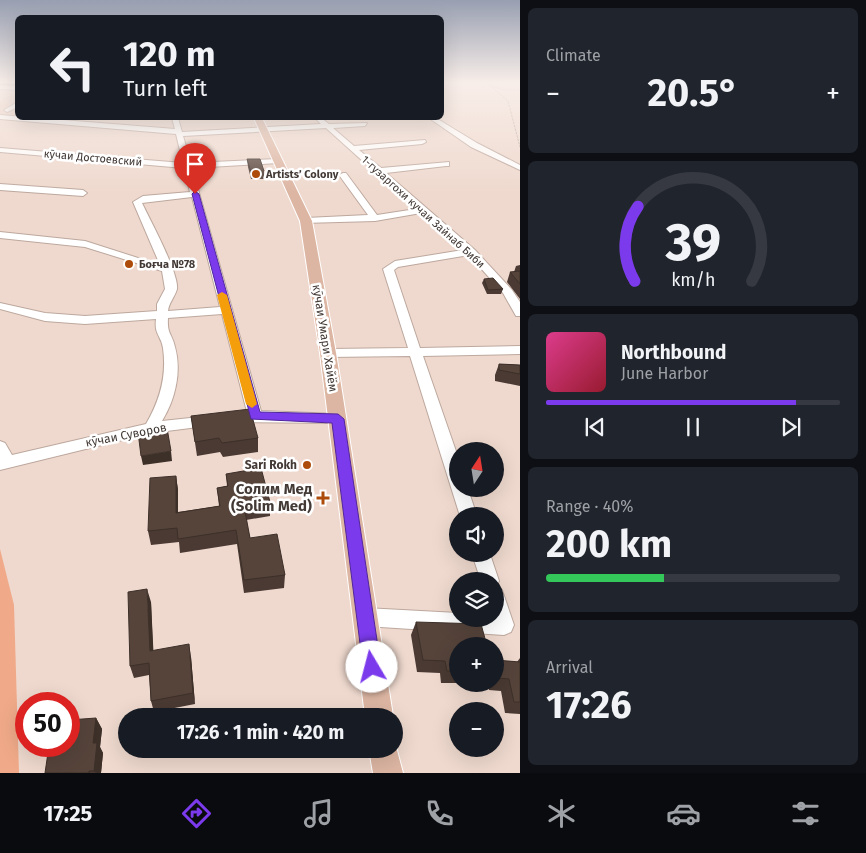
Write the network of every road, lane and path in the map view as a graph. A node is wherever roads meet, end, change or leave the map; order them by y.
1 (511, 119) edge
2 (37, 120) edge
3 (132, 120) edge
4 (176, 120) edge
5 (320, 120) edge
6 (435, 120) edge
7 (261, 124) edge
8 (364, 124) dead end
9 (123, 127) junction
10 (329, 127) junction
11 (180, 133) junction
12 (422, 142) dead end
13 (520, 147) edge
14 (354, 148) junction
15 (0, 150) edge
16 (278, 161) junction
17 (446, 164) dead end
18 (187, 166) junction
19 (520, 168) edge
20 (380, 171) junction
21 (343, 175) dead end
22 (0, 187) edge
23 (83, 192) dead end
24 (195, 194) junction
25 (424, 210) junction
26 (375, 218) junction
27 (306, 221) junction
28 (0, 235) edge
29 (470, 252) junction
30 (167, 269) junction
31 (0, 306) edge
32 (226, 310) junction
33 (520, 313) edge
34 (162, 316) junction
35 (520, 350) edge
36 (415, 351) junction
37 (328, 353) junction
38 (255, 416) junction
39 (338, 419) junction
40 (151, 428) junction
41 (449, 455) edge
42 (2, 458) edge
43 (365, 617) junction
44 (449, 622) edge
45 (378, 708) edge
46 (386, 758) edge
47 (388, 773) edge

1 - 13 path
2 - 9 street
3 - 9 street
4 - 11 street
5 - 10 street, 1-гузаргохи кучаи Зайнаб Биби
6 - 19 street
7 - 10 street
7 - 11 street
7 - 16 main road, кӯчаи Умари Хайём
8 - 10 street
9 - 11 street
10 - 14 street, 1-гузаргохи кучаи Зайнаб Биби
11 - 18 street
12 - 14 street
14 - 20 street, 1-гузаргохи кучаи Зайнаб Биби
15 - 18 street, кӯчаи Достоевский
16 - 18 street, кӯчаи Достоевский
16 - 27 main road, кӯчаи Умари Хайём
17 - 20 street
18 - 24 street
20 - 25 street, 1-гузаргохи кучаи Зайнаб Биби
21 - 26 street
22 - 23 street
24 - 30 street
24 - 32 street
25 - 26 street
25 - 29 street, 1-гузаргохи кучаи Зайнаб Биби
26 - 27 street
27 - 37 main road, кӯчаи Умари Хайём
28 - 30 street
29 - 33 street, 1-гузаргохи кучаи Зайнаб Биби
29 - 36 street
30 - 34 street
31 - 34 street
32 - 34 street
32 - 38 street
34 - 40 street
35 - 36 street
36 - 37 street
36 - 41 street
37 - 39 main road, кӯчаи Умари Хайём
38 - 39 street, кӯчаи Суворов
38 - 40 street, кӯчаи Суворов
39 - 43 main road, кӯчаи Умари Хайём
40 - 42 street, кӯчаи Суворов
43 - 44 street
43 - 45 main road, кӯчаи Умари Хайём
46 - 47 main road

